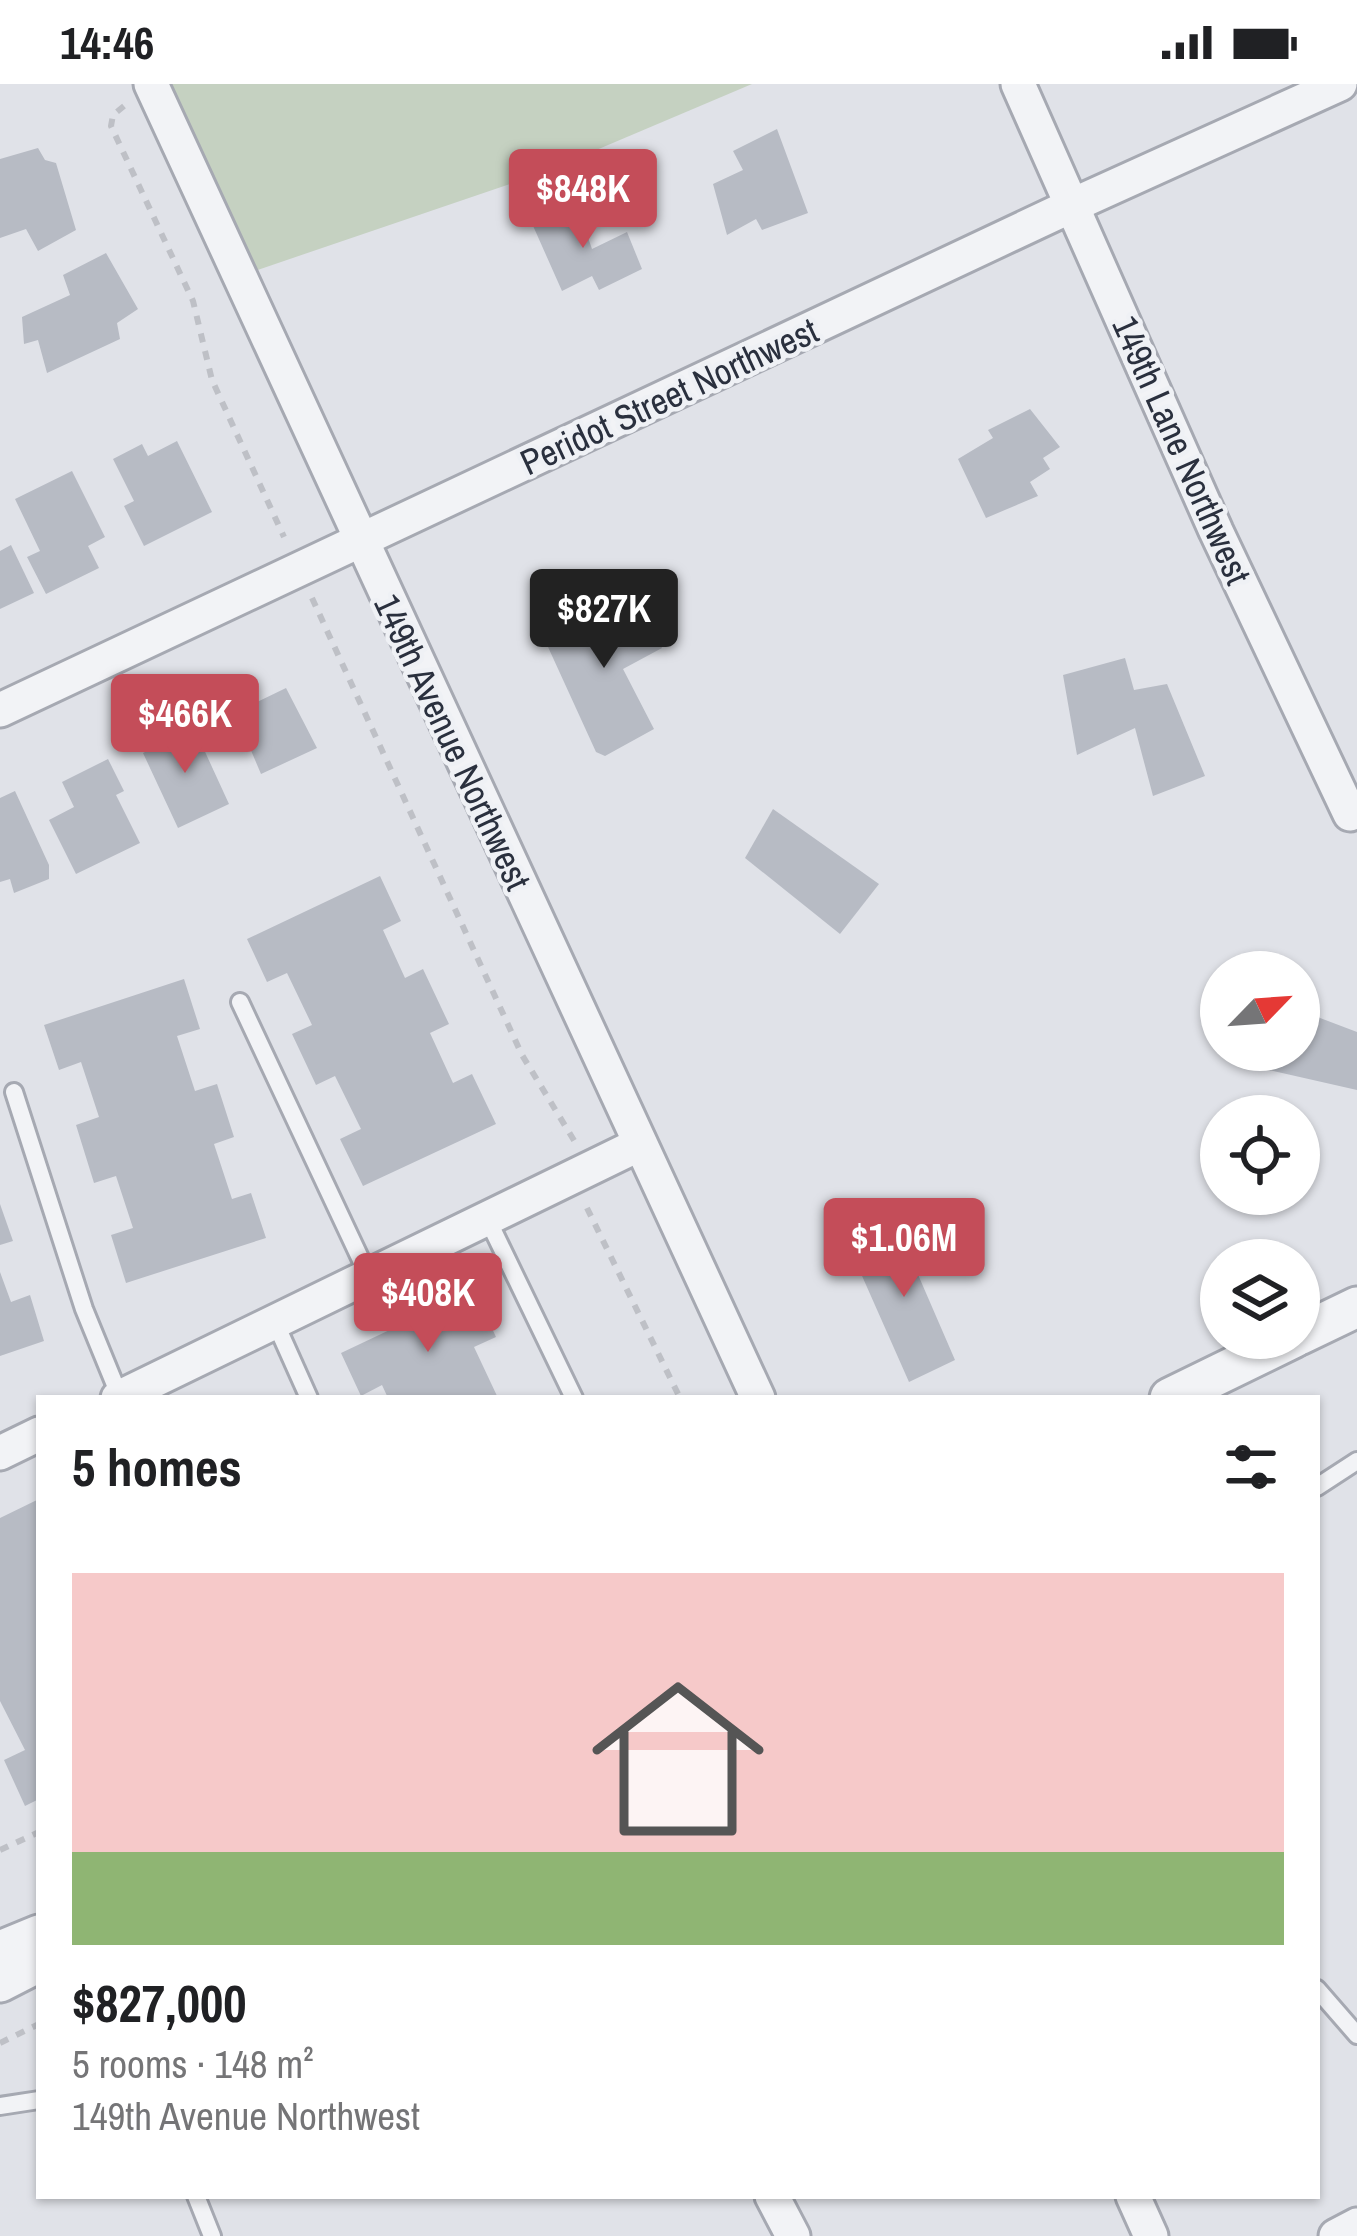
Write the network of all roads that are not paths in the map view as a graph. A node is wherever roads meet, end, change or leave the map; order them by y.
1 (1018, 84) edge
2 (1340, 84) edge
3 (152, 87) edge
4 (1073, 205) junction
5 (360, 542) junction
6 (0, 710) edge
7 (1350, 814) dead end
8 (240, 1002) dead end
9 (14, 1092) dead end
10 (640, 1144) junction
11 (488, 1220) junction
12 (369, 1278) junction
13 (1356, 1310) edge
14 (274, 1322) junction
15 (1320, 1326) edge
16 (1249, 1359) edge
17 (118, 1395) edge
18 (125, 1395) edge
19 (308, 1395) edge
20 (573, 1395) edge
21 (757, 1395) edge
22 (1176, 1395) edge
23 (36, 1435) edge
24 (0, 1453) edge
25 (1357, 1461) edge
26 (1320, 1485) edge
27 (36, 1936) edge
28 (0, 1951) edge
29 (36, 1964) edge
30 (0, 1982) edge
31 (1320, 1992) edge
32 (1357, 2035) edge
33 (36, 2100) edge
34 (0, 2106) edge
35 (197, 2199) edge
36 (774, 2199) edge
37 (1134, 2199) edge
38 (1357, 2225) edge
39 (212, 2236) edge
40 (793, 2236) edge
41 (1151, 2236) edge
42 (1336, 2236) edge

1 - 4 street, 149th Lane Northwest
2 - 4 street, Peridot Street Northwest
3 - 5 street, 149th Avenue Northwest
4 - 5 street, Peridot Street Northwest
4 - 7 street, 149th Lane Northwest
5 - 6 street, Peridot Street Northwest
5 - 10 street, 149th Avenue Northwest
8 - 12 lane
9 - 17 lane
10 - 11 street
10 - 21 street, 149th Avenue Northwest
11 - 12 street
11 - 20 lane
12 - 14 street
13 - 15 street
14 - 18 street
14 - 19 lane
16 - 22 street
23 - 24 street
25 - 26 lane
27 - 28 street
29 - 30 street
31 - 32 lane
33 - 34 lane
35 - 39 lane
36 - 40 street
37 - 41 street
38 - 42 street

